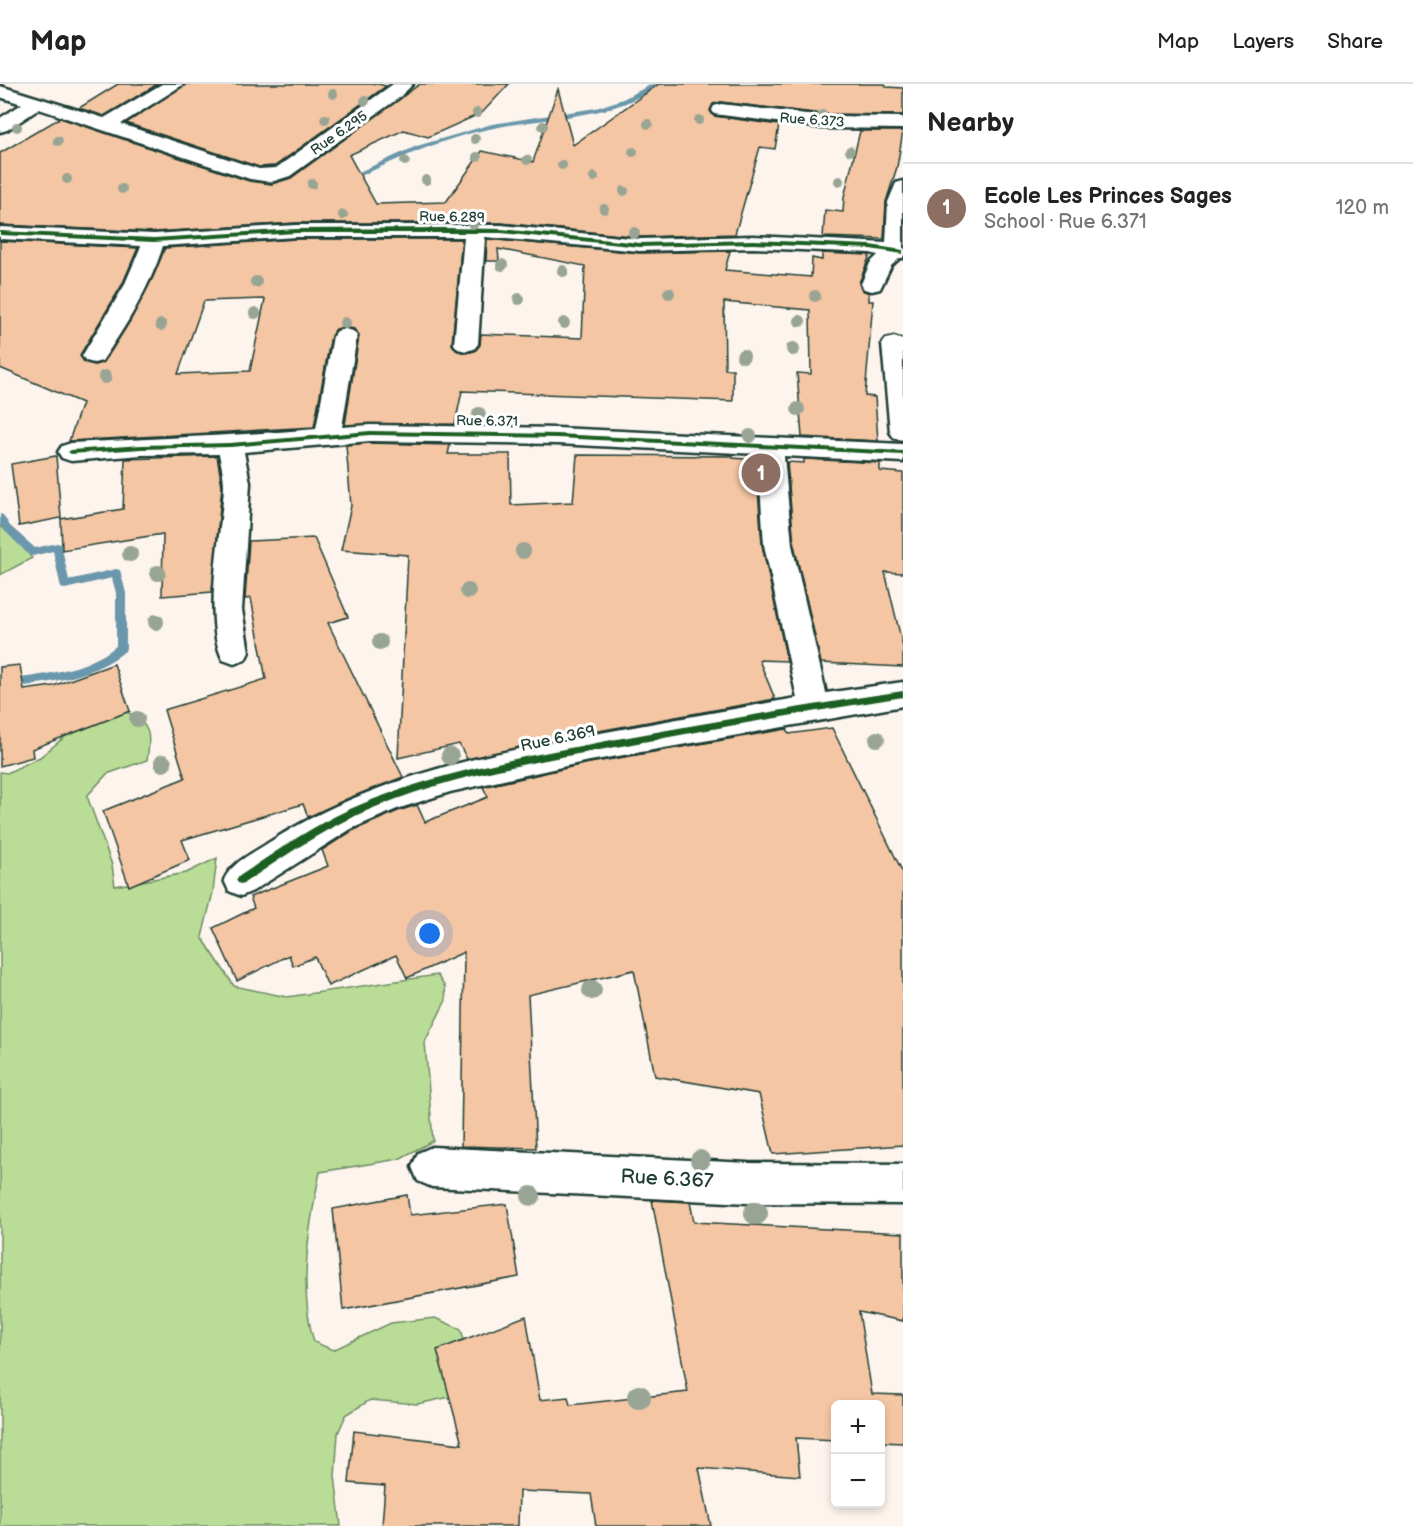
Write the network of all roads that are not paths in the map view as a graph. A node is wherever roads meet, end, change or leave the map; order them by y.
1 (175, 84) edge
2 (404, 84) edge
3 (0, 91) edge
4 (36, 103) junction
5 (721, 110) dead end
6 (903, 124) edge
7 (105, 125) junction
8 (0, 126) edge
9 (903, 187) edge
10 (475, 231) junction
11 (0, 233) edge
12 (154, 240) junction
13 (899, 251) edge
14 (872, 285) dead end
15 (345, 336) dead end
16 (466, 344) dead end
17 (894, 344) dead end
18 (94, 356) dead end
19 (903, 432) edge
20 (327, 435) junction
21 (230, 445) junction
22 (770, 446) junction
23 (71, 452) dead end
24 (903, 453) edge
25 (234, 652) dead end
26 (903, 694) edge
27 (814, 707) junction
28 (242, 880) dead end
29 (432, 1167) dead end
30 (903, 1184) edge

1 - 7 street
2 - 7 street, Rue 6.295
3 - 4 street
4 - 7 street
4 - 8 street
5 - 6 street, Rue 6.373
9 - 13 street
10 - 12 street, Rue 6.289
10 - 13 street, Rue 6.289
10 - 16 street
11 - 12 street, Rue 6.289
12 - 18 street
13 - 14 street
15 - 20 street
17 - 19 street
20 - 21 street, Rue 6.371
20 - 22 street, Rue 6.371
21 - 23 street, Rue 6.371
21 - 25 street
22 - 24 street, Rue 6.371
22 - 27 street
26 - 27 street, Rue 6.369
27 - 28 street, Rue 6.369
29 - 30 street, Rue 6.367

